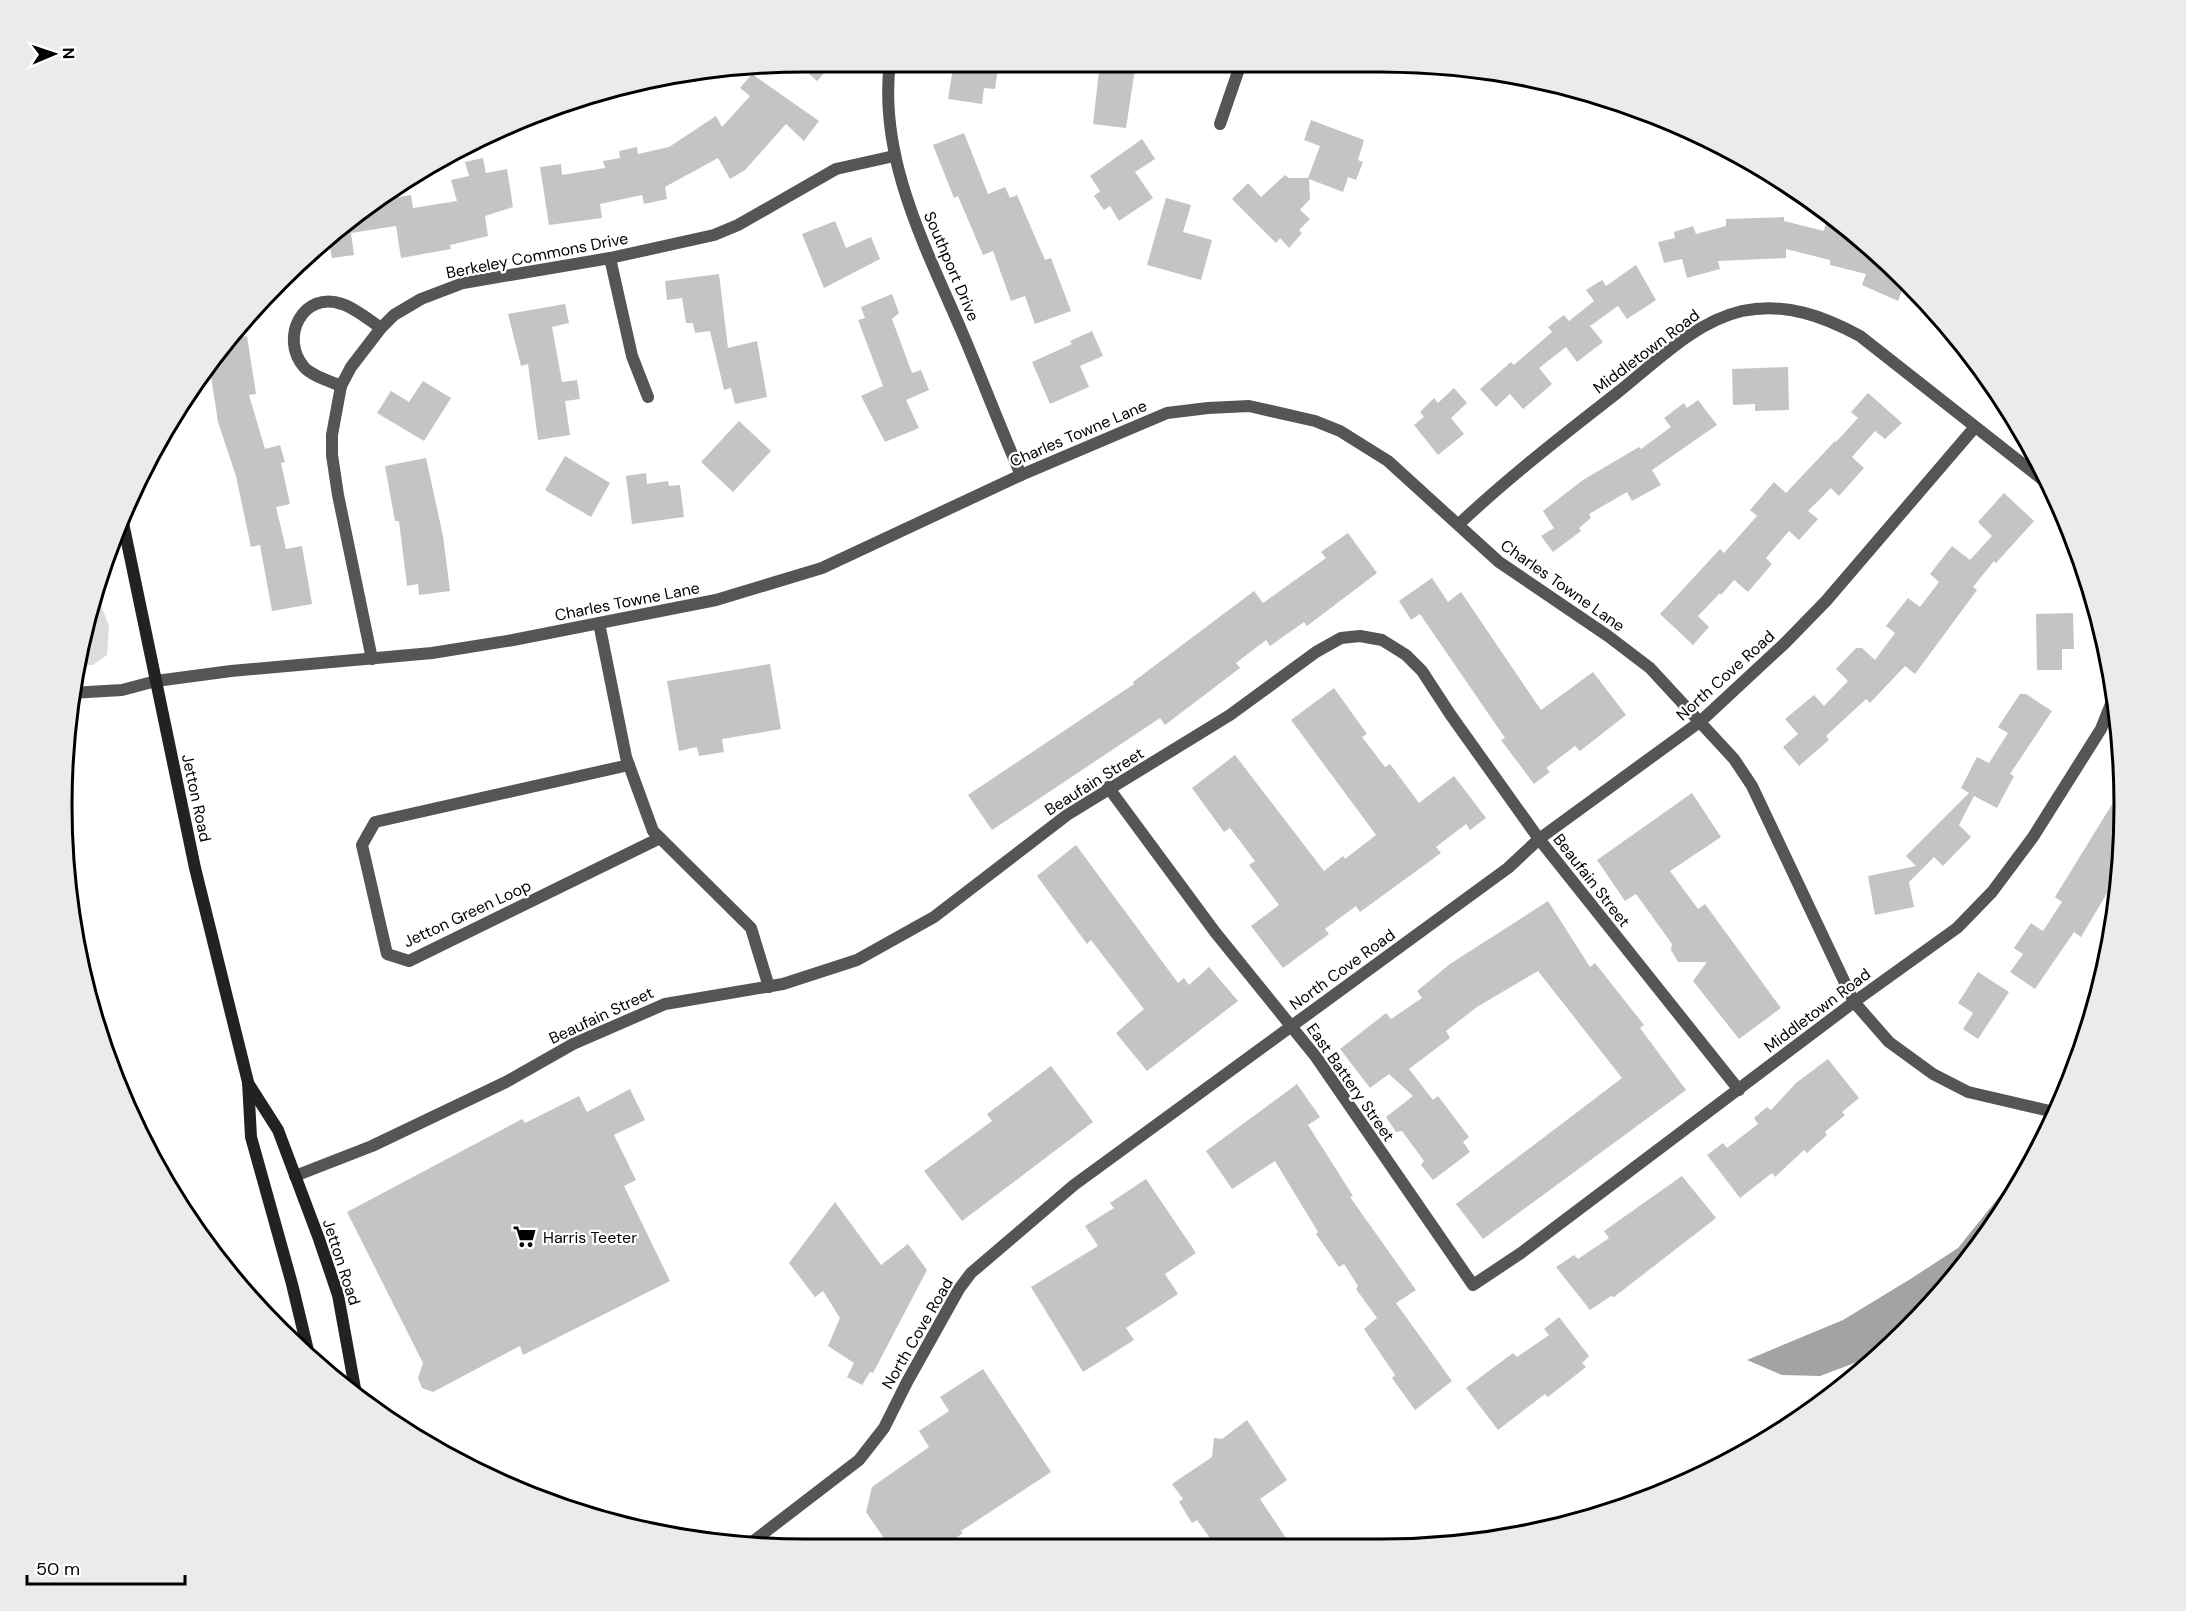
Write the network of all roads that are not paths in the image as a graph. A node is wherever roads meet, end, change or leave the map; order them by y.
1 (890, 72) edge
2 (1238, 72) edge
3 (1220, 124) dead end
4 (894, 156) junction
5 (610, 258) junction
6 (381, 328) junction
7 (341, 386) junction
8 (648, 397) dead end
9 (1975, 427) junction
10 (2034, 473) edge
11 (1021, 475) junction
12 (1459, 524) junction
13 (125, 533) edge
14 (599, 623) junction
15 (372, 658) junction
16 (156, 681) junction
17 (81, 692) edge
18 (2108, 711) edge
19 (1701, 721) junction
20 (629, 765) junction
21 (1108, 787) junction
22 (660, 838) junction
23 (1539, 839) junction
24 (769, 987) junction
25 (1854, 1002) junction
26 (1291, 1025) junction
27 (248, 1082) junction
28 (1739, 1090) junction
29 (2047, 1110) edge
30 (295, 1176) junction
31 (1473, 1285) joint
32 (306, 1342) edge
33 (354, 1383) edge
34 (759, 1537) edge

1 - 4 street, Southport Drive
2 - 3 street
4 - 5 street, Berkeley Commons Drive
4 - 11 street, Southport Drive
5 - 6 street, Berkeley Commons Drive
5 - 8 street
6 - 7 street, Berkeley Commons Drive
6 - 7 street
7 - 15 street, Berkeley Commons Drive
9 - 10 street, Middletown Road
9 - 12 street, Middletown Road
9 - 19 street, North Cove Road
11 - 12 street, Charles Towne Lane
11 - 14 street, Charles Towne Lane
12 - 19 street, Charles Towne Lane
13 - 16 street, Jetton Road
14 - 15 street, Charles Towne Lane
14 - 20 street
15 - 16 street, Charles Towne Lane
16 - 17 street, Charles Towne Lane
16 - 27 street, Jetton Road
18 - 25 street, Middletown Road
19 - 23 street, North Cove Road
19 - 25 street, Charles Towne Lane
20 - 22 street
20 - 22 street, Jetton Green Loop
21 - 23 street, Beaufain Street
21 - 24 street, Beaufain Street
21 - 26 street, East Battery Street
22 - 24 street
23 - 26 street, North Cove Road
23 - 28 street, Beaufain Street
24 - 30 street, Beaufain Street
25 - 28 street, Middletown Road
25 - 29 street, Charles Towne Lane
26 - 31 street, East Battery Street
26 - 34 street, North Cove Road
27 - 30 street, Jetton Road
27 - 32 street, Jetton Road
28 - 31 street, Middletown Road
30 - 33 street, Jetton Road

